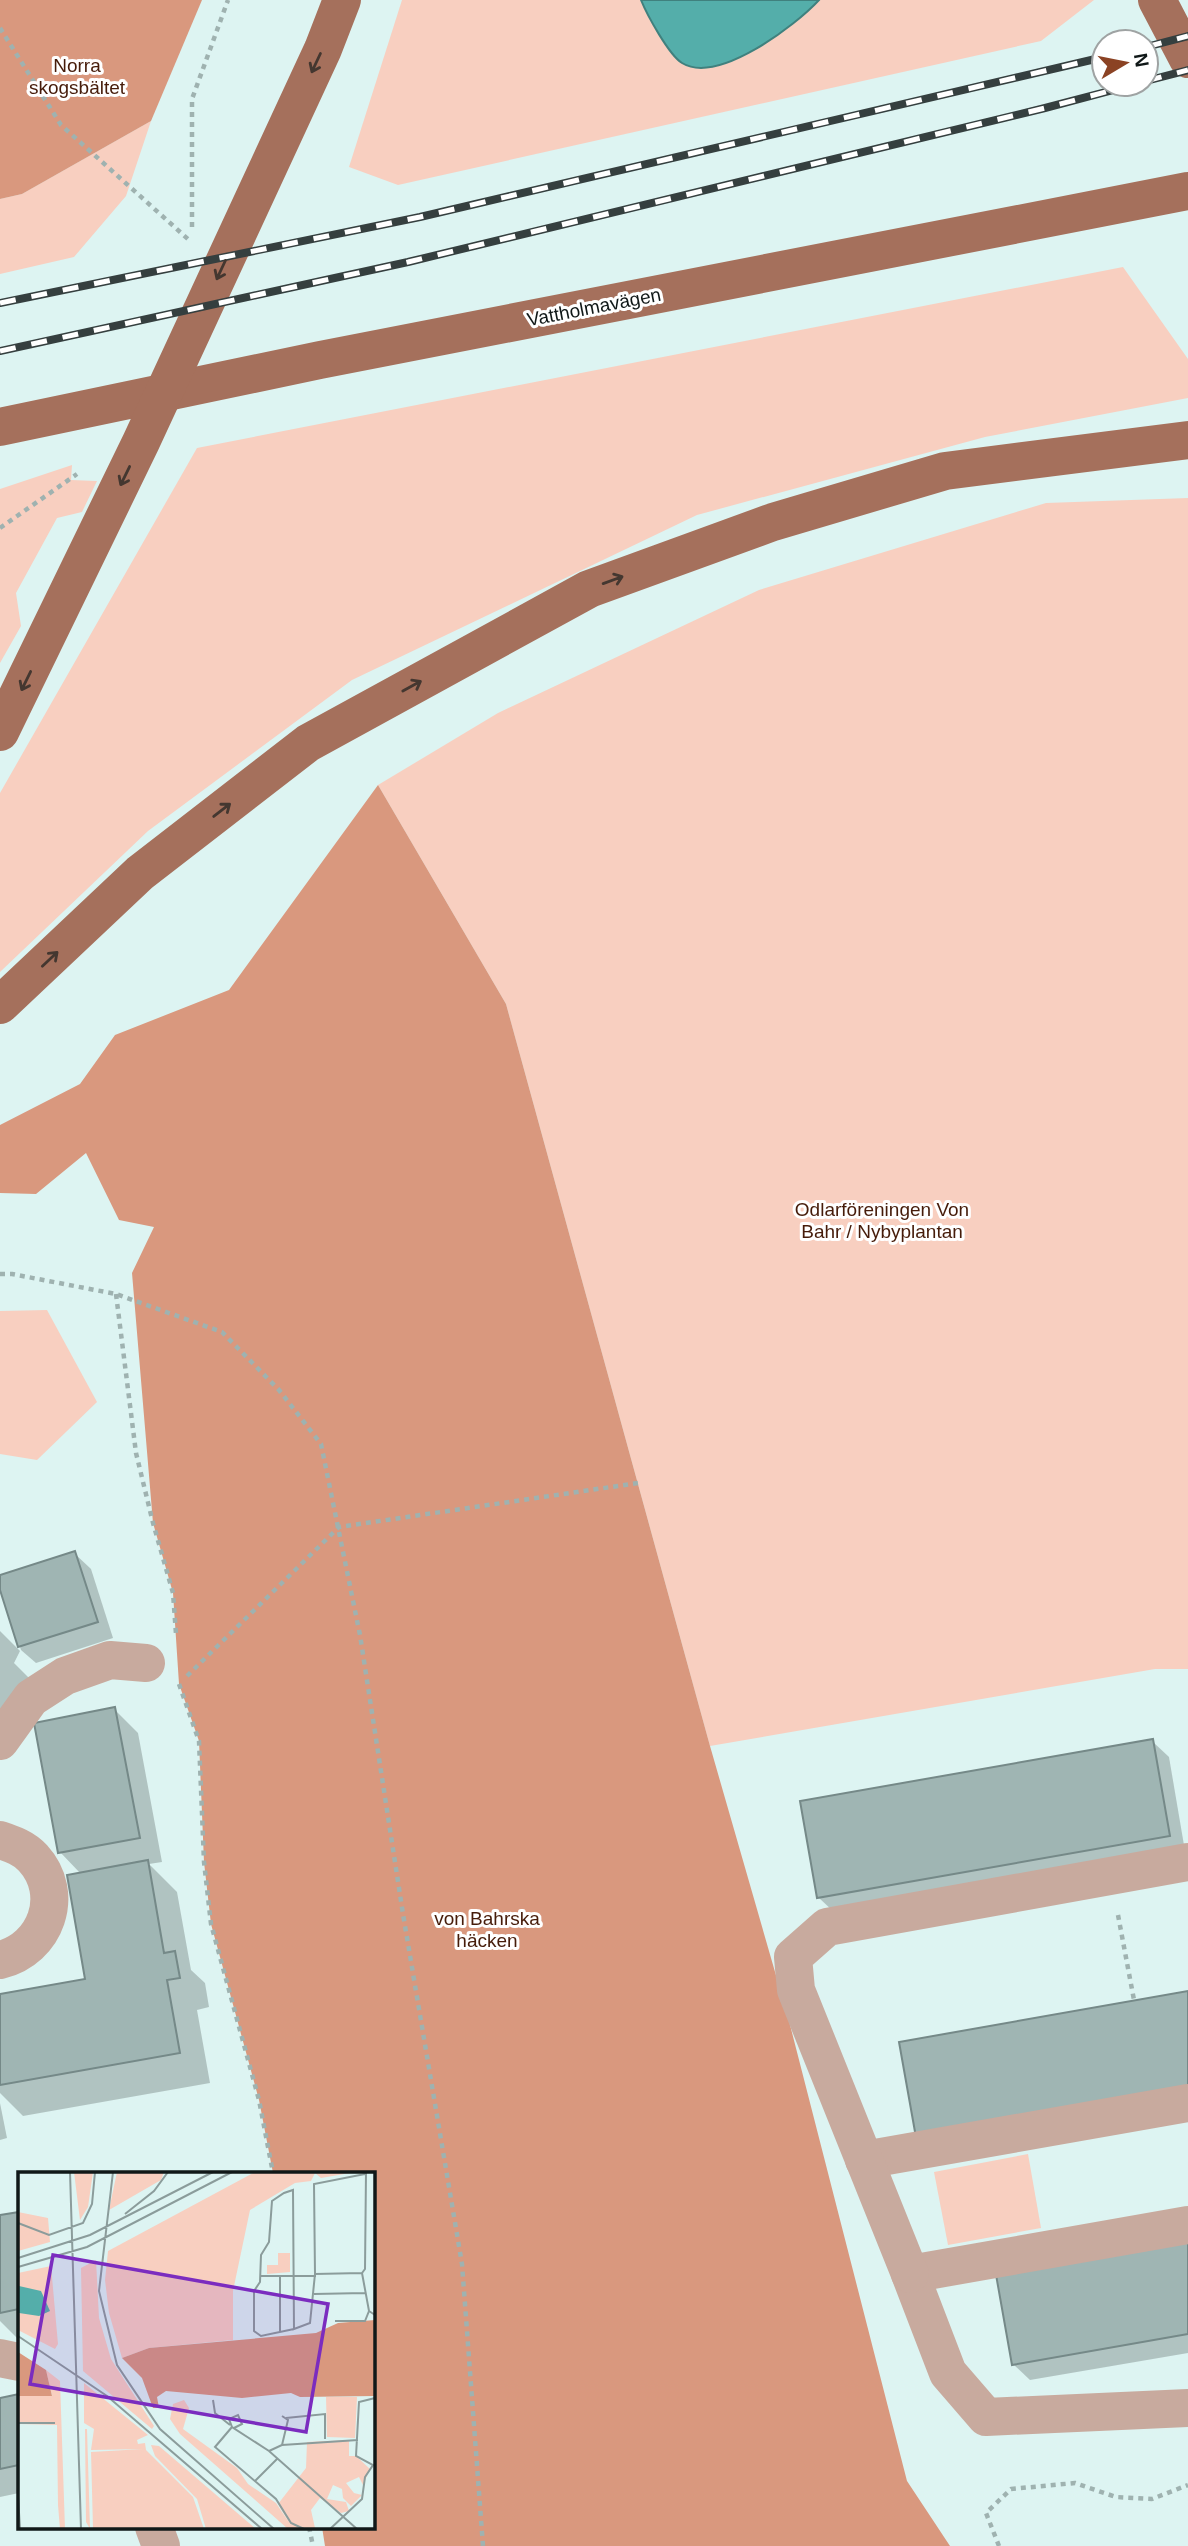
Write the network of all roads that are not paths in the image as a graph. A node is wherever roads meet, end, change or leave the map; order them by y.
1 (342, 0) edge
2 (1157, 0) edge
3 (1188, 59) edge
4 (1188, 191) edge
5 (0, 427) edge
6 (1188, 440) edge
7 (0, 732) edge
8 (0, 1005) edge
9 (162, 1668) road end
10 (0, 1741) edge
11 (0, 1840) edge
12 (1188, 1862) edge
13 (0, 1960) edge
14 (1188, 2103) edge
15 (864, 2160) junction
16 (1188, 2225) edge
17 (910, 2274) junction
18 (0, 2358) edge
19 (18, 2362) edge
20 (1188, 2408) edge
21 (154, 2528) edge
22 (161, 2546) edge

1 -> 7 main road
2 - 3 main road
4 - 5 main road, Vattholmavägen
8 -> 6 main road
9 - 10 lane
11 - 13 lane
12 - 15 lane
14 - 15 lane
15 - 17 lane
16 - 17 lane
17 - 20 lane
18 - 19 lane
21 - 22 lane

